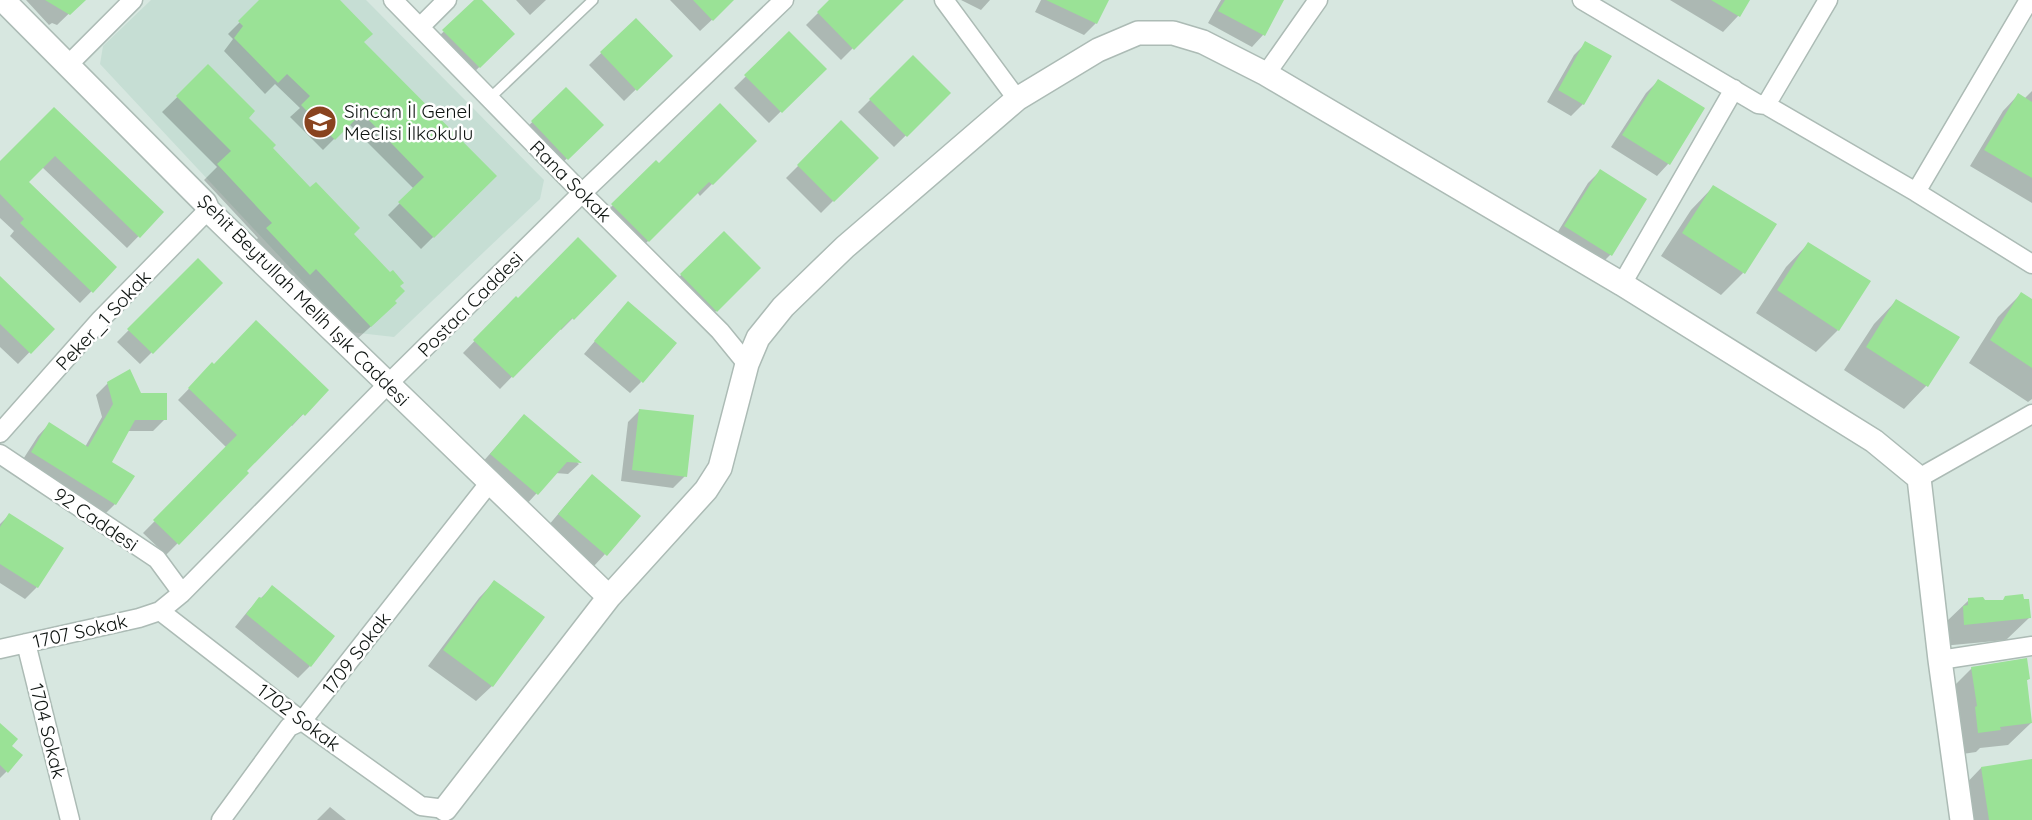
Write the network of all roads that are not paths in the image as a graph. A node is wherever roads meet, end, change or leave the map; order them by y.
1 (133, 0) edge
2 (393, 0) edge
3 (447, 0) edge
4 (593, 0) edge
5 (784, 0) edge
6 (944, 0) edge
7 (1318, 0) edge
8 (1582, 0) edge
9 (1828, 0) edge
10 (2029, 0) edge
11 (3, 7) edge
12 (420, 27) junction
13 (68, 65) junction
14 (1266, 74) junction
15 (1734, 89) junction
16 (489, 98) junction
17 (1017, 99) junction
18 (1766, 105) junction
19 (1916, 192) junction
20 (582, 193) junction
21 (208, 210) junction
22 (2032, 264) edge
23 (1622, 284) junction
24 (747, 364) junction
25 (388, 384) junction
26 (2032, 414) edge
27 (0, 433) edge
28 (0, 454) edge
29 (1919, 478) junction
30 (490, 482) junction
31 (182, 593) junction
32 (609, 597) junction
33 (160, 611) junction
34 (26, 643) junction
35 (2032, 646) edge
36 (0, 649) edge
37 (1940, 660) junction
38 (302, 721) junction
39 (445, 809) joint
40 (70, 820) edge
41 (221, 820) edge
42 (1962, 820) edge

1 - 13 street
2 - 12 street, Rana Sokak
3 - 12 street
4 - 16 lane
5 - 20 street, Postacı Caddesi
6 - 17 street
7 - 14 street
8 - 15 street
9 - 18 street
10 - 19 street
11 - 13 street, Şehit Beytullah Melih Işık Caddesi
12 - 16 street, Rana Sokak
13 - 21 street, Şehit Beytullah Melih Işık Caddesi
14 - 17 street
14 - 23 street
15 - 18 street
15 - 23 street
16 - 20 street, Rana Sokak
17 - 24 street
18 - 19 street
19 - 22 street
20 - 24 street, Rana Sokak
20 - 25 street, Postacı Caddesi
21 - 25 street, Şehit Beytullah Melih Işık Caddesi
21 - 27 street, Peker_1 Sokak
23 - 29 street
24 - 32 street
25 - 30 street, Şehit Beytullah Melih Işık Caddesi
25 - 31 street, Postacı Caddesi
26 - 29 street
28 - 31 street, 92 Caddesi
29 - 37 street
30 - 32 street, Şehit Beytullah Melih Işık Caddesi
30 - 38 street, 1709 Sokak
31 - 33 street, Postacı Caddesi
32 - 39 street
33 - 34 street, 1707 Sokak
33 - 38 street, 1702 Sokak
34 - 36 street, 1707 Sokak
34 - 40 street, 1704 Sokak
35 - 37 street
37 - 42 street
38 - 39 street, 1702 Sokak
38 - 41 street, 1709 Sokak

